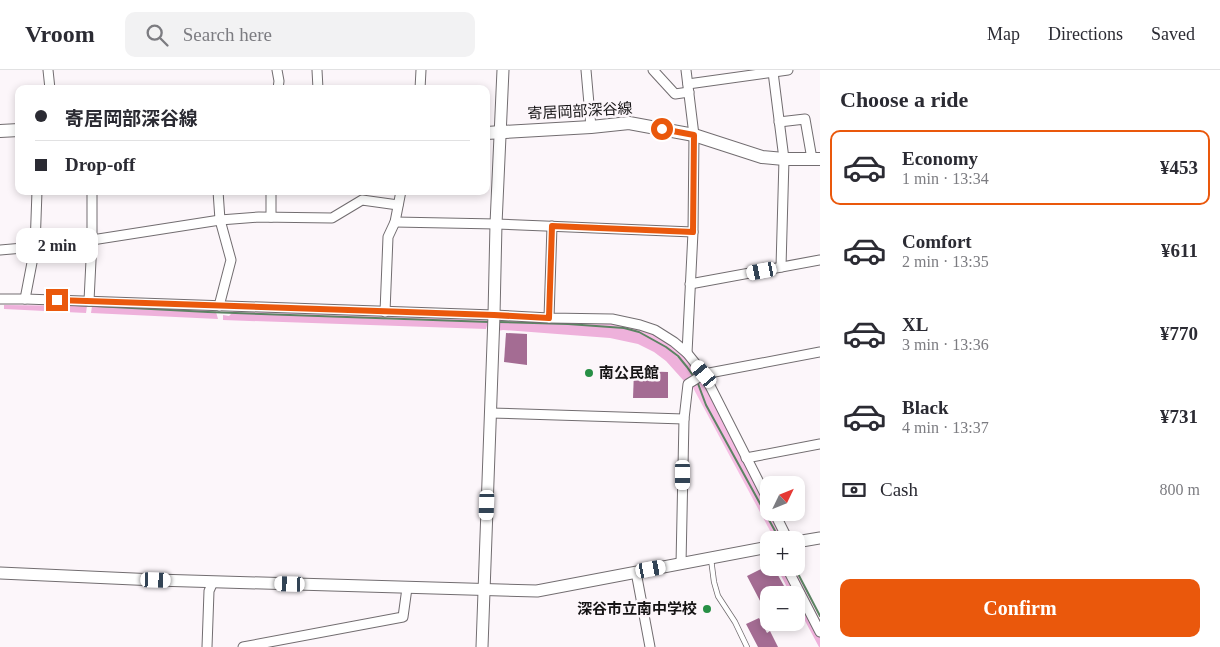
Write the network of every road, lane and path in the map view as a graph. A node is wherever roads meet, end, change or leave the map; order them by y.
1 (48, 70) edge
2 (277, 70) edge
3 (317, 70) edge
4 (421, 70) edge
5 (503, 70) edge
6 (586, 70) edge
7 (653, 70) edge
8 (686, 70) edge
9 (788, 70) edge
10 (773, 72) junction
11 (50, 85) edge
12 (278, 85) edge
13 (318, 85) edge
14 (420, 85) edge
15 (689, 88) junction
16 (779, 122) junction
17 (591, 127) junction
18 (15, 130) edge
19 (0, 131) edge
20 (501, 132) junction
21 (490, 133) edge
22 (694, 135) junction
23 (784, 159) junction
24 (816, 159) edge
25 (38, 195) edge
26 (92, 195) edge
27 (218, 195) edge
28 (271, 195) edge
29 (400, 195) edge
30 (398, 205) junction
31 (270, 217) junction
32 (220, 220) junction
33 (395, 222) junction
34 (496, 224) junction
35 (552, 226) junction
36 (693, 232) junction
37 (92, 240) junction
38 (35, 248) junction
39 (0, 250) edge
40 (820, 260) edge
41 (780, 267) junction
42 (690, 284) junction
43 (0, 299) edge
44 (25, 299) junction
45 (89, 301) junction
46 (219, 306) junction
47 (385, 312) junction
48 (494, 315) junction
49 (549, 318) junction
50 (820, 352) edge
51 (687, 353) junction
52 (702, 375) junction
53 (490, 413) junction
54 (684, 419) junction
55 (820, 444) edge
56 (746, 458) junction
57 (760, 485) edge
58 (820, 538) edge
59 (805, 540) edge
60 (760, 549) edge
61 (711, 559) junction
62 (682, 564) junction
63 (636, 572) junction
64 (0, 573) edge
65 (791, 576) edge
66 (213, 582) junction
67 (407, 588) junction
68 (484, 590) junction
69 (820, 632) edge
70 (207, 647) edge
71 (243, 647) edge
72 (482, 647) edge
73 (650, 647) edge
74 (747, 647) edge

1 - 11 street
2 - 12 street
3 - 13 street
4 - 14 street
5 - 20 street
6 - 17 street
7 - 15 street
8 - 15 street
9 - 10 street
10 - 15 street
10 - 16 street
15 - 22 street
16 - 23 street
16 - 24 street
17 - 20 main road, 寄居岡部深谷線
17 - 22 main road, 寄居岡部深谷線
18 - 19 main road
20 - 21 main road, 寄居岡部深谷線
20 - 34 street
22 - 23 main road, 寄居岡部深谷線
22 - 36 street
23 - 24 main road, 寄居岡部深谷線
23 - 41 street
25 - 38 street
26 - 37 street
27 - 32 street
28 - 31 street
29 - 30 street
30 - 31 street
30 - 33 street
31 - 32 street
32 - 37 street
32 - 46 street
33 - 34 street
33 - 47 street
34 - 35 street
34 - 48 street
35 - 36 street
35 - 49 street
36 - 42 street
37 - 38 street
37 - 45 street
38 - 39 street
38 - 44 street
40 - 41 street
41 - 42 street
42 - 51 street
43 - 44 street
44 - 45 street
45 - 46 street
46 - 47 street
47 - 48 street
48 - 49 street
48 - 53 street
49 - 51 street
50 - 52 street
51 - 52 street
52 - 54 street
52 - 56 street
53 - 54 street
53 - 68 street
54 - 62 street
55 - 56 street
56 - 57 street
58 - 59 street
60 - 61 street
61 - 62 street
61 - 74 lane
62 - 63 street
63 - 68 street
63 - 73 street
64 - 66 street
65 - 69 street
66 - 67 street
66 - 70 street
67 - 68 street
67 - 71 street
68 - 72 street

